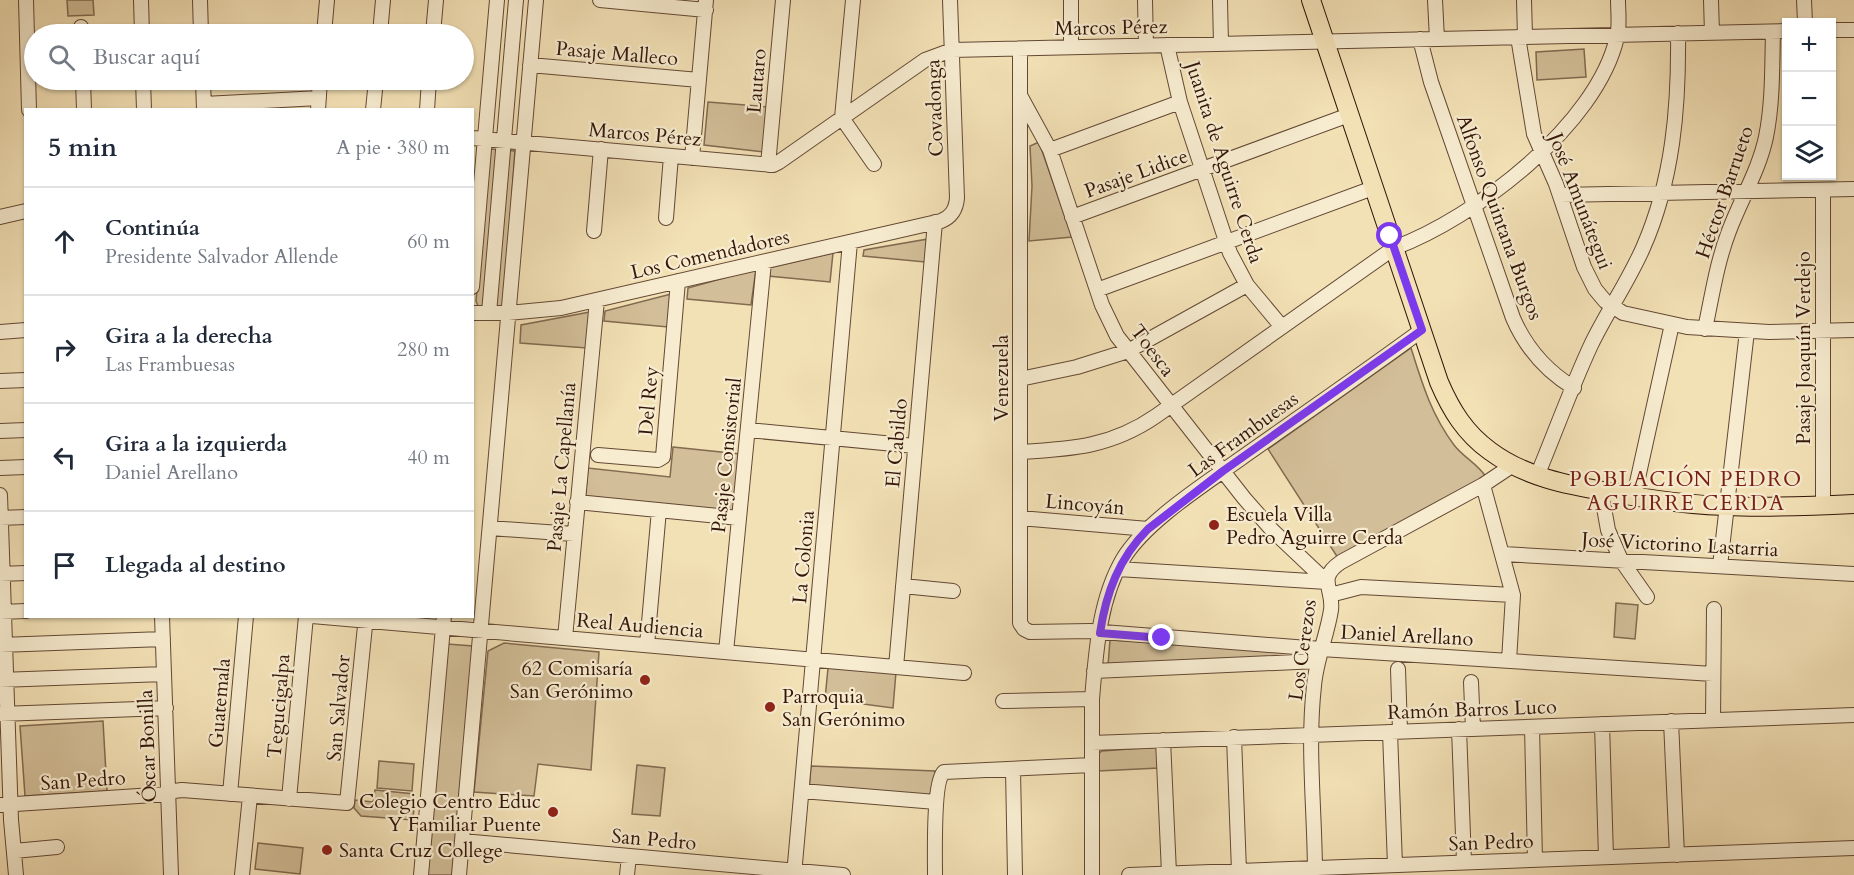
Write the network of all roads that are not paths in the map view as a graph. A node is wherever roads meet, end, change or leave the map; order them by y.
1 (26, 0) edge
2 (141, 0) edge
3 (200, 0) edge
4 (327, 0) edge
5 (383, 0) edge
6 (436, 0) edge
7 (497, 0) edge
8 (516, 0) edge
9 (536, 0) edge
10 (600, 0) edge
11 (783, 0) edge
12 (853, 0) edge
13 (950, 0) edge
14 (1071, 0) edge
15 (1145, 0) edge
16 (1220, 0) edge
17 (1311, 0) edge
18 (1436, 0) edge
19 (1524, 0) edge
20 (1617, 0) edge
21 (1711, 0) edge
22 (1804, 0) edge
23 (706, 5) edge
24 (1805, 18) edge
25 (27, 24) edge
26 (142, 24) edge
27 (201, 24) edge
28 (325, 24) edge
29 (381, 24) edge
30 (434, 24) edge
31 (1836, 30) edge
32 (1854, 30) edge
33 (1780, 31) edge
34 (1678, 33) junction
35 (1712, 33) junction
36 (1618, 35) junction
37 (1522, 37) junction
38 (1420, 39) junction
39 (1437, 39) junction
40 (1324, 41) junction
41 (1221, 44) junction
42 (1167, 45) junction
43 (1146, 46) junction
44 (1071, 47) junction
45 (1020, 49) junction
46 (952, 50) junction
47 (530, 65) junction
48 (699, 80) junction
49 (28, 90) edge
50 (83, 90) edge
51 (143, 90) edge
52 (203, 90) edge
53 (375, 90) edge
54 (428, 90) edge
55 (1021, 96) junction
56 (1180, 102) junction
57 (318, 104) edge
58 (204, 107) edge
59 (29, 108) edge
60 (84, 108) edge
61 (144, 108) edge
62 (373, 108) edge
63 (427, 108) edge
64 (1349, 115) junction
65 (842, 118) junction
66 (478, 138) edge
67 (504, 140) junction
68 (524, 142) junction
69 (601, 149) junction
70 (1050, 150) junction
71 (1540, 152) junction
72 (671, 156) junction
73 (693, 158) junction
74 (874, 164) dead end
75 (768, 165) junction
76 (1202, 169) junction
77 (1373, 188) junction
78 (1854, 189) edge
79 (1823, 190) junction
80 (1662, 192) junction
81 (1746, 192) junction
82 (1560, 195) junction
83 (1473, 205) junction
84 (24, 211) edge
85 (952, 214) joint
86 (0, 217) edge
87 (1072, 217) junction
88 (666, 218) dead end
89 (935, 222) junction
90 (594, 231) dead end
91 (474, 237) edge
92 (850, 242) junction
93 (1226, 242) junction
94 (1394, 248) junction
95 (764, 261) junction
96 (678, 281) junction
97 (1246, 285) junction
98 (1097, 290) junction
99 (597, 300) junction
100 (1611, 307) junction
101 (474, 313) edge
102 (489, 313) junction
103 (508, 313) junction
104 (1672, 324) junction
105 (1282, 327) junction
106 (1705, 328) junction
107 (24, 330) edge
108 (1422, 330) junction
109 (1854, 330) edge
110 (1747, 331) junction
111 (1823, 331) junction
112 (0, 332) edge
113 (1128, 351) junction
114 (24, 380) edge
115 (1020, 380) junction
116 (0, 381) edge
117 (1574, 388) junction
118 (1171, 405) junction
119 (24, 430) edge
120 (748, 430) junction
121 (0, 431) edge
122 (833, 438) junction
123 (915, 446) junction
124 (1020, 452) junction
125 (598, 455) dead end
126 (1513, 465) junction
127 (24, 467) edge
128 (0, 468) edge
129 (1223, 471) junction
130 (1537, 476) junction
131 (1483, 485) junction
132 (1601, 491) junction
133 (0, 495) edge
134 (1634, 496) junction
135 (577, 502) junction
136 (1854, 504) edge
137 (1726, 506) junction
138 (1823, 506) junction
139 (659, 510) junction
140 (24, 517) edge
141 (0, 518) edge
142 (739, 518) junction
143 (1020, 518) junction
144 (490, 528) junction
145 (1148, 529) junction
146 (574, 534) junction
147 (1503, 554) junction
148 (1621, 560) junction
149 (1719, 566) junction
150 (1118, 569) junction
151 (24, 573) edge
152 (1, 574) edge
153 (1854, 574) edge
154 (903, 586) junction
155 (1328, 588) junction
156 (953, 591) dead end
157 (1513, 595) junction
158 (1647, 597) dead end
159 (1714, 609) dead end
160 (24, 611) edge
161 (2, 612) edge
162 (162, 618) edge
163 (246, 618) edge
164 (306, 618) edge
165 (348, 618) edge
166 (366, 619) edge
167 (443, 622) edge
168 (481, 631) junction
169 (1100, 633) junction
170 (565, 638) junction
171 (163, 639) junction
172 (3, 645) edge
173 (647, 645) junction
174 (726, 652) junction
175 (1319, 655) junction
176 (813, 660) junction
177 (1509, 661) junction
178 (896, 667) junction
179 (1398, 669) dead end
180 (1094, 671) junction
181 (964, 673) dead end
182 (164, 674) junction
183 (1713, 674) junction
184 (3, 680) edge
185 (1471, 682) dead end
186 (1092, 699) junction
187 (1003, 701) dead end
188 (166, 708) junction
189 (4, 713) edge
190 (1854, 715) edge
191 (1713, 720) junction
192 (1671, 721) junction
193 (1602, 724) junction
194 (1532, 727) junction
195 (1466, 729) junction
196 (1395, 732) junction
197 (1312, 735) junction
198 (1234, 737) junction
199 (1163, 740) junction
200 (1092, 743) junction
201 (1092, 765) junction
202 (1013, 769) junction
203 (802, 791) junction
204 (169, 794) junction
205 (230, 794) junction
206 (250, 796) junction
207 (289, 799) junction
208 (936, 802) junction
209 (347, 803) joint
210 (5, 805) edge
211 (462, 842) junction
212 (57, 847) dead end
213 (1854, 848) edge
214 (14, 850) junction
215 (1677, 855) junction
216 (629, 856) junction
217 (1606, 857) junction
218 (1535, 860) junction
219 (1464, 862) junction
220 (1395, 865) junction
221 (1239, 871) junction
222 (1315, 871) edge
223 (794, 873) edge
224 (1169, 873) junction
225 (15, 875) edge
226 (171, 875) edge
227 (242, 875) edge
228 (421, 875) edge
229 (459, 875) edge
230 (627, 875) edge
231 (843, 875) edge
232 (935, 875) edge
233 (1015, 875) edge
234 (1092, 875) edge
235 (1129, 875) edge

1 - 25 street
2 - 26 street
3 - 27 street
4 - 28 street
5 - 29 street
6 - 30 street
7 - 66 street
8 - 67 street
9 - 47 street
10 - 23 street
11 - 75 street, Lautaro
12 - 65 street
13 - 46 street, Covadonga
14 - 44 street
15 - 43 street
16 - 41 street
17 - 40 main road
18 - 39 street
19 - 37 street, José Amunátegui
20 - 36 street
21 - 35 street
22 - 24 street
23 - 48 street
31 - 32 street
33 - 35 street, Marcos Pérez
33 - 81 street, Héctor Barrueto
34 - 35 street, Marcos Pérez
34 - 36 street, Marcos Pérez
34 - 80 street
36 - 37 street, Marcos Pérez
36 - 71 street
37 - 39 street, Marcos Pérez
37 - 71 street, José Amunátegui
38 - 39 street, Marcos Pérez
38 - 40 street, Marcos Pérez
38 - 83 street, Alfonso Quintana Burgos
40 - 41 street, Marcos Pérez
40 - 64 main road
41 - 42 street, Marcos Pérez
42 - 43 street, Marcos Pérez
42 - 56 street, Juanita de Aguirre Cerda
43 - 44 street, Marcos Pérez
44 - 45 street, Marcos Pérez
45 - 46 street, Marcos Pérez
45 - 55 street, Venezuela
46 - 65 street, Marcos Pérez
46 - 85 street, Covadonga
47 - 48 street, Pasaje Malleco
47 - 68 street
48 - 73 street
49 - 59 street
50 - 60 street
51 - 61 street
52 - 58 street
53 - 62 street
54 - 63 street
55 - 70 street, Toesca
55 - 115 street, Venezuela
56 - 70 street
56 - 76 street, Juanita de Aguirre Cerda
57 - 58 street
64 - 76 street, Pasaje Lidice
64 - 77 main road
65 - 74 street
65 - 75 street, Marcos Pérez
66 - 67 street, Marcos Pérez
66 - 91 street
67 - 68 street, Marcos Pérez
67 - 102 street
68 - 69 street, Marcos Pérez
68 - 103 street
69 - 72 street, Marcos Pérez
69 - 90 street
70 - 87 street, Toesca
71 - 82 street, José Amunátegui
71 - 83 street
72 - 73 street, Marcos Pérez
72 - 88 street
73 - 75 street, Marcos Pérez
76 - 87 street, Pasaje Lidice
76 - 93 street, Juanita de Aguirre Cerda
77 - 93 street
77 - 94 main road
78 - 79 street
79 - 81 street
79 - 111 street, Pasaje Joaquín Verdejo
80 - 81 street
80 - 82 street
80 - 100 street
81 - 106 street, Héctor Barrueto
82 - 100 street, José Amunátegui
83 - 94 street
83 - 117 street, Alfonso Quintana Burgos
84 - 86 street
85 - 89 street, Los Comendadores
87 - 98 street, Toesca
89 - 92 street, Los Comendadores
89 - 123 street, El Cabildo
92 - 95 street, Los Comendadores
92 - 122 street, La Colonia
93 - 97 street, Juanita de Aguirre Cerda
93 - 98 street
94 - 105 street
94 - 108 main road
95 - 96 street, Los Comendadores
95 - 120 street, Pasaje Consistorial
96 - 99 street, Los Comendadores
96 - 125 street, Del Rey
97 - 105 street, Juanita de Aguirre Cerda
97 - 113 street
98 - 113 street, Toesca
99 - 103 street, Los Comendadores
99 - 135 street, Pasaje La Capellanía
100 - 104 street
100 - 117 street
101 - 102 street, Los Comendadores
102 - 103 street, Los Comendadores
103 - 144 street
104 - 106 street
104 - 134 street
105 - 118 street
106 - 110 street
107 - 112 street
108 - 126 main road
108 - 129 street, Las Frambuesas
109 - 111 street
110 - 111 street
110 - 137 street
111 - 138 street, Pasaje Joaquín Verdejo
113 - 115 street
113 - 118 street, Toesca
114 - 116 street
115 - 124 street, Venezuela
117 - 130 street
118 - 124 street
118 - 129 street, Toesca
119 - 121 street
120 - 122 street
120 - 142 street, Pasaje Consistorial
122 - 123 street
122 - 176 street, La Colonia
123 - 154 street, El Cabildo
124 - 143 street, Venezuela
126 - 130 main road
126 - 131 street, Los Cerezos
127 - 128 street
129 - 145 street, Las Frambuesas
129 - 155 street, Toesca
130 - 132 main road
131 - 147 street
131 - 155 street, Los Cerezos
132 - 134 main road
132 - 148 street
133 - 141 street
134 - 137 main road
135 - 139 street
135 - 146 street, Pasaje La Capellanía
136 - 138 main road
137 - 138 main road
137 - 149 street
139 - 142 street
139 - 173 street
140 - 141 street
141 - 152 street
142 - 174 street, Pasaje Consistorial
143 - 145 street, Lincoyán
143 - 169 street, Venezuela
144 - 146 street
144 - 168 street
145 - 150 street, Las Frambuesas
146 - 170 street, Pasaje La Capellanía
147 - 148 street, José Victorino Lastarria
147 - 157 street
148 - 149 street, José Victorino Lastarria
148 - 158 street
149 - 153 street, José Victorino Lastarria
150 - 155 street
150 - 169 street, Las Frambuesas
151 - 152 street
152 - 161 street
154 - 156 street
154 - 178 street, El Cabildo
155 - 157 street
155 - 175 street, Los Cerezos
157 - 177 street
159 - 183 street
160 - 161 street
161 - 172 street
162 - 171 street, Óscar Bonilla
163 - 205 street, Guatemala
164 - 207 street, Tegucigalpa
165 - 166 street, Real Audiencia
166 - 167 street, Real Audiencia
166 - 209 street, San Salvador
167 - 168 street, Real Audiencia
167 - 228 street
168 - 170 street, Real Audiencia
168 - 211 street
169 - 175 street, Daniel Arellano
169 - 180 street, Las Frambuesas
170 - 173 street, Real Audiencia
171 - 172 street
171 - 182 street, Óscar Bonilla
172 - 184 street
173 - 174 street, Real Audiencia
174 - 176 street, Real Audiencia
175 - 177 street, Daniel Arellano
175 - 180 street
175 - 197 street, Los Cerezos
176 - 178 street, Real Audiencia
176 - 203 street, La Colonia
177 - 183 street, Daniel Arellano
178 - 181 street, Real Audiencia
179 - 196 street
180 - 186 street, Las Frambuesas
182 - 184 street
182 - 188 street, Óscar Bonilla
183 - 191 street
184 - 189 street
185 - 195 street
186 - 187 street
186 - 200 street, Las Frambuesas
188 - 189 street
188 - 204 street, Óscar Bonilla
189 - 210 street
190 - 191 street, Ramón Barros Luco
191 - 192 street, Ramón Barros Luco
192 - 193 street, Ramón Barros Luco
192 - 215 street
193 - 194 street, Ramón Barros Luco
193 - 217 street
194 - 195 street, Ramón Barros Luco
194 - 218 street
195 - 196 street, Ramón Barros Luco
195 - 219 street
196 - 197 street, Ramón Barros Luco
196 - 220 street
197 - 198 street, Ramón Barros Luco
197 - 222 street, Los Cerezos
198 - 199 street, Ramón Barros Luco
198 - 221 street
199 - 200 street, Ramón Barros Luco
199 - 224 street
200 - 201 street, Las Frambuesas
201 - 202 street
201 - 234 street, Las Frambuesas
202 - 208 street
202 - 233 street
203 - 208 street
203 - 223 street, La Colonia
204 - 205 street, San Pedro
204 - 210 street, San Pedro
204 - 226 street, Óscar Bonilla
205 - 206 street, San Pedro
206 - 207 street, San Pedro
206 - 227 street
207 - 209 street, San Pedro
208 - 232 street
210 - 214 street
211 - 216 street, San Pedro
211 - 229 street
212 - 214 street
213 - 215 street, San Pedro
214 - 225 street
215 - 217 street, San Pedro
216 - 223 street, San Pedro
216 - 230 street
217 - 218 street, San Pedro
218 - 219 street, San Pedro
219 - 220 street, San Pedro
220 - 222 street, San Pedro
221 - 222 street, San Pedro
221 - 224 street, San Pedro
223 - 231 street, San Pedro
224 - 235 street, San Pedro

